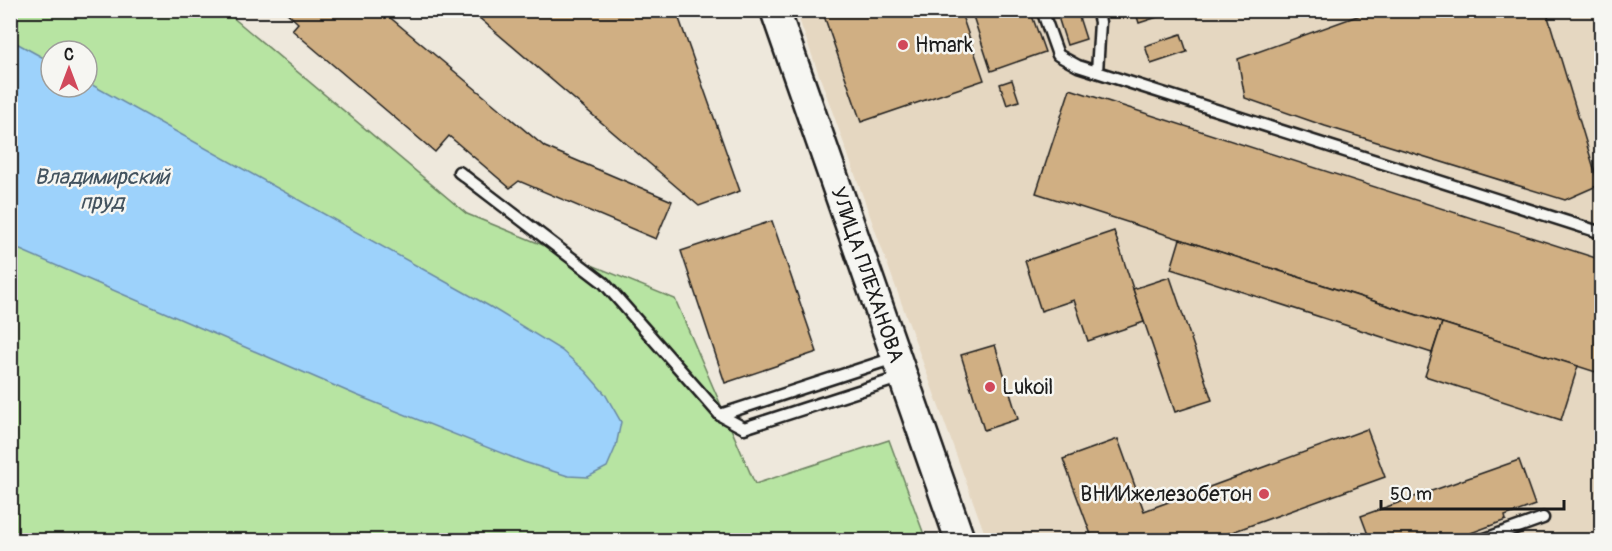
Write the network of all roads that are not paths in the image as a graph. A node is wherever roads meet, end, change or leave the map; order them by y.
1 (775, 10) edge
2 (1042, 10) edge
3 (1097, 10) edge
4 (1097, 72) junction
5 (459, 172) dead end
6 (1602, 233) edge
7 (899, 367) junction
8 (720, 415) junction
9 (1543, 518) dead end
10 (960, 540) edge
11 (1482, 540) edge

1 - 7 main road, УЛИЦА ПЛЕХАНОВА
2 - 4 lane
3 - 4 lane
4 - 6 lane
5 - 8 lane
7 - 8 lane
7 - 8 lane
7 - 10 main road, УЛИЦА ПЛЕХАНОВА
9 - 11 lane

